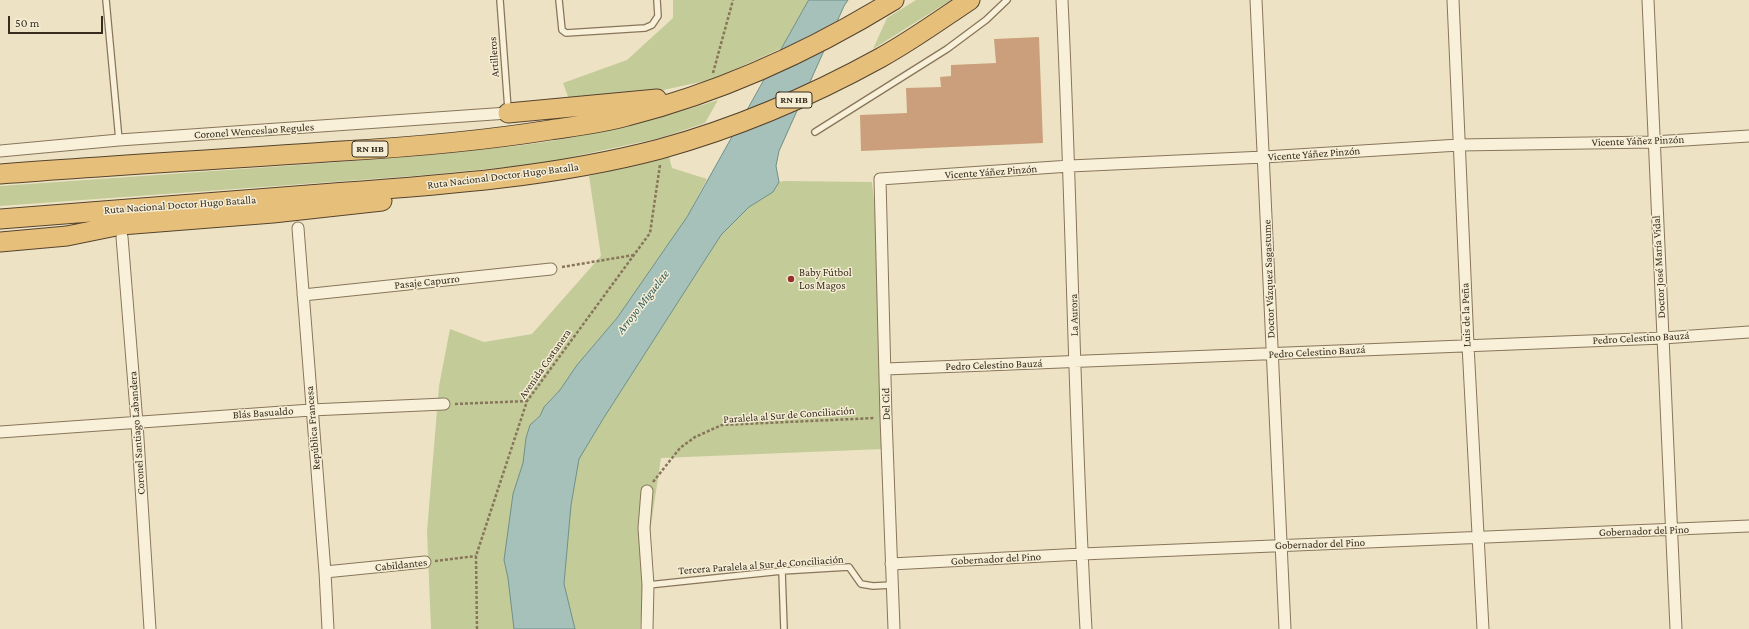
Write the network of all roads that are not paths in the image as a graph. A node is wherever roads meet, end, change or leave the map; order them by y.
1 (106, 0) edge
2 (500, 0) edge
3 (559, 0) edge
4 (657, 0) edge
5 (894, 0) edge
6 (970, 0) edge
7 (1007, 0) edge
8 (1062, 0) edge
9 (1256, 0) edge
10 (1453, 0) edge
11 (1648, 0) edge
12 (682, 99) junction
13 (508, 113) junction
14 (815, 132) dead end
15 (1749, 136) edge
16 (119, 140) junction
17 (1653, 142) junction
18 (1459, 145) junction
19 (0, 151) edge
20 (1264, 157) junction
21 (1070, 166) junction
22 (0, 174) edge
23 (880, 179) joint
24 (435, 186) junction
25 (0, 219) edge
26 (298, 228) dead end
27 (122, 237) dead end
28 (0, 242) edge
29 (551, 269) road end
30 (303, 295) junction
31 (1749, 332) edge
32 (1663, 338) junction
33 (1468, 345) junction
34 (1272, 354) junction
35 (1075, 362) junction
36 (886, 369) junction
37 (444, 404) road end
38 (311, 410) junction
39 (137, 423) junction
40 (0, 432) edge
41 (647, 491) road end
42 (1749, 526) edge
43 (1672, 530) junction
44 (1478, 538) junction
45 (1281, 546) junction
46 (1082, 554) junction
47 (425, 562) road end
48 (891, 564) junction
49 (325, 572) junction
50 (782, 572) junction
51 (648, 584) junction
52 (892, 585) junction
53 (150, 629) edge
54 (328, 629) edge
55 (647, 629) edge
56 (784, 629) edge
57 (894, 629) edge
58 (1086, 629) edge
59 (1285, 629) edge
60 (1483, 629) edge
61 (1676, 629) edge

1 - 16 lane
2 - 13 lane, Artilleros
3 - 4 lane
5 - 12 highway, RN HB
6 - 24 highway, Ruta Nacional Doctor Hugo Batalla / RN HB
7 - 14 lane
8 - 21 street, La Aurora
9 - 20 street, Doctor Vázquez Sagastume
10 - 18 street, Luis de la Peña
11 - 17 street, Doctor José María Vidal
12 - 13 highway
12 - 22 highway, RN HB
13 - 16 street, Coronel Wenceslao Regules
15 - 17 street, Vicente Yáñez Pinzón
16 - 19 street, Coronel Wenceslao Regules
17 - 18 street, Vicente Yáñez Pinzón
17 - 32 street, Doctor José María Vidal
18 - 20 street, Vicente Yáñez Pinzón
18 - 33 street, Luis de la Peña
20 - 21 street, Vicente Yáñez Pinzón
20 - 34 street, Doctor Vázquez Sagastume
21 - 23 street, Vicente Yáñez Pinzón
21 - 35 street, La Aurora
23 - 36 street, Del Cid
24 - 25 highway, Ruta Nacional Doctor Hugo Batalla / RN HB
24 - 28 highway
26 - 30 street, República Francesa
27 - 39 street, Coronel Santiago Labandera
29 - 30 street, Pasaje Capurro
30 - 38 street, República Francesa
31 - 32 street, Pedro Celestino Bauzá
32 - 33 street, Pedro Celestino Bauzá
32 - 43 street, Doctor José María Vidal
33 - 34 street, Pedro Celestino Bauzá
33 - 44 street, Luis de la Peña
34 - 35 street, Pedro Celestino Bauzá
34 - 45 street, Doctor Vázquez Sagastume
35 - 36 street, Pedro Celestino Bauzá
35 - 46 street, La Aurora
36 - 48 street, Del Cid
37 - 38 street, Blás Basualdo
38 - 39 street, Blás Basualdo
38 - 49 street, República Francesa
39 - 40 street, Blás Basualdo
39 - 53 street, Coronel Santiago Labandera
41 - 51 street
42 - 43 street, Gobernador del Pino
43 - 44 street, Gobernador del Pino
43 - 61 street, Doctor José María Vidal
44 - 45 street, Gobernador del Pino
44 - 60 street, Luis de la Peña
45 - 46 street, Gobernador del Pino
45 - 59 street, Doctor Vázquez Sagastume
46 - 48 street, Gobernador del Pino
46 - 58 street, La Aurora
47 - 49 street, Cabildantes
48 - 52 street, Del Cid
49 - 54 street, República Francesa
50 - 51 lane, Tercera Paralela al Sur de Conciliación
50 - 52 lane, Tercera Paralela al Sur de Conciliación
50 - 56 lane
51 - 55 street
52 - 57 street, Del Cid

